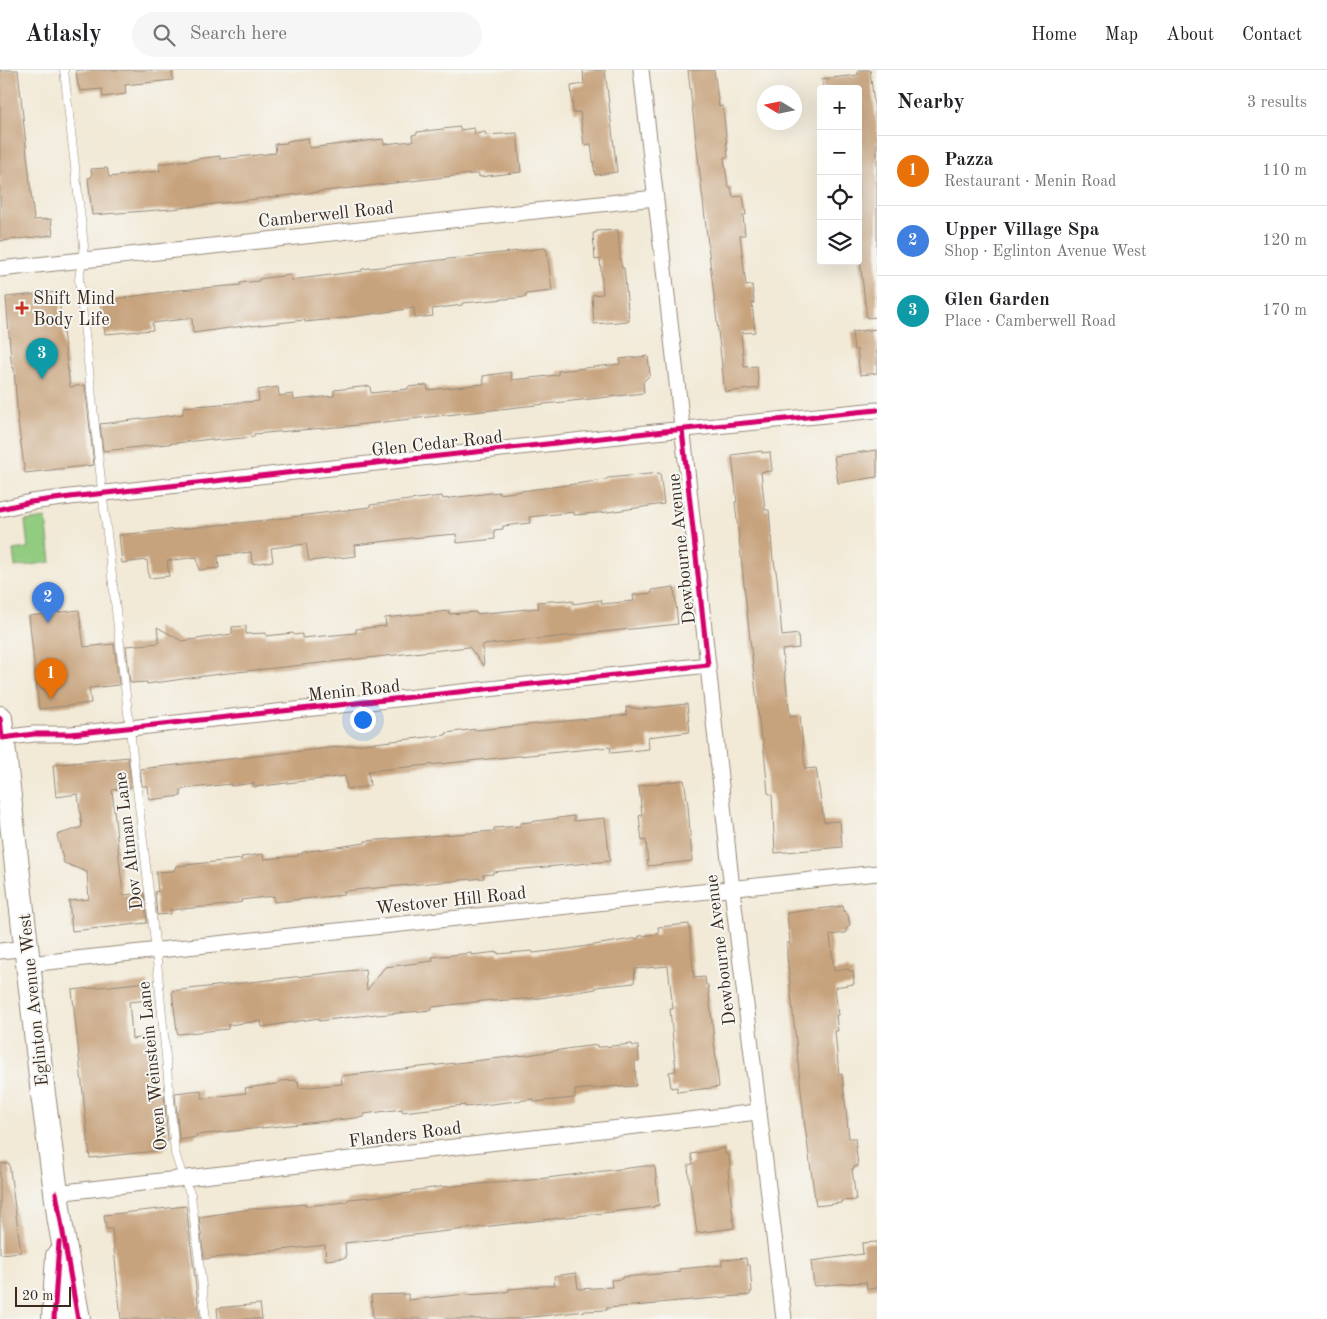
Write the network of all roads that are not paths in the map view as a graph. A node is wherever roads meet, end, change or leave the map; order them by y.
1 (64, 70) edge
2 (640, 70) edge
3 (655, 198) junction
4 (82, 260) junction
5 (0, 269) edge
6 (877, 410) edge
7 (682, 430) junction
8 (104, 494) junction
9 (0, 509) edge
10 (708, 665) junction
11 (1, 728) edge
12 (130, 728) junction
13 (877, 872) edge
14 (732, 889) junction
15 (0, 951) edge
16 (156, 951) junction
17 (28, 956) junction
18 (758, 1112) junction
19 (182, 1178) junction
20 (56, 1193) junction
21 (60, 1222) junction
22 (54, 1319) edge
23 (78, 1319) edge
24 (206, 1319) edge
25 (784, 1319) edge

1 - 4 lane, Dov Altman Lane
2 - 3 street, Dewbourne Avenue
3 - 4 street, Camberwell Road
3 - 7 street, Dewbourne Avenue
4 - 5 street, Camberwell Road
4 - 8 lane, Dov Altman Lane
6 - 7 street, Glen Cedar Road
7 - 8 street, Glen Cedar Road
7 - 10 street, Dewbourne Avenue
8 - 9 street, Glen Cedar Road
8 - 12 lane, Dov Altman Lane
10 - 12 street, Menin Road
10 - 14 street, Dewbourne Avenue
11 - 12 street, Menin Road
11 - 17 main road, Eglinton Avenue West
12 - 16 lane, Dov Altman Lane
13 - 14 street, Westover Hill Road
14 - 16 street, Westover Hill Road
14 - 18 street, Dewbourne Avenue
15 - 17 street, Westover Hill Road
16 - 17 street, Westover Hill Road
16 - 19 lane, Owen Weinstein Lane
17 - 20 main road, Eglinton Avenue West
18 - 19 street, Flanders Road
18 - 25 street, Dewbourne Avenue
19 - 20 street, Flanders Road
19 - 24 lane, Owen Weinstein Lane
20 - 21 main road, Eglinton Avenue West
21 - 22 main road, Eglinton Avenue West
21 - 23 main road, Eglinton Avenue West

